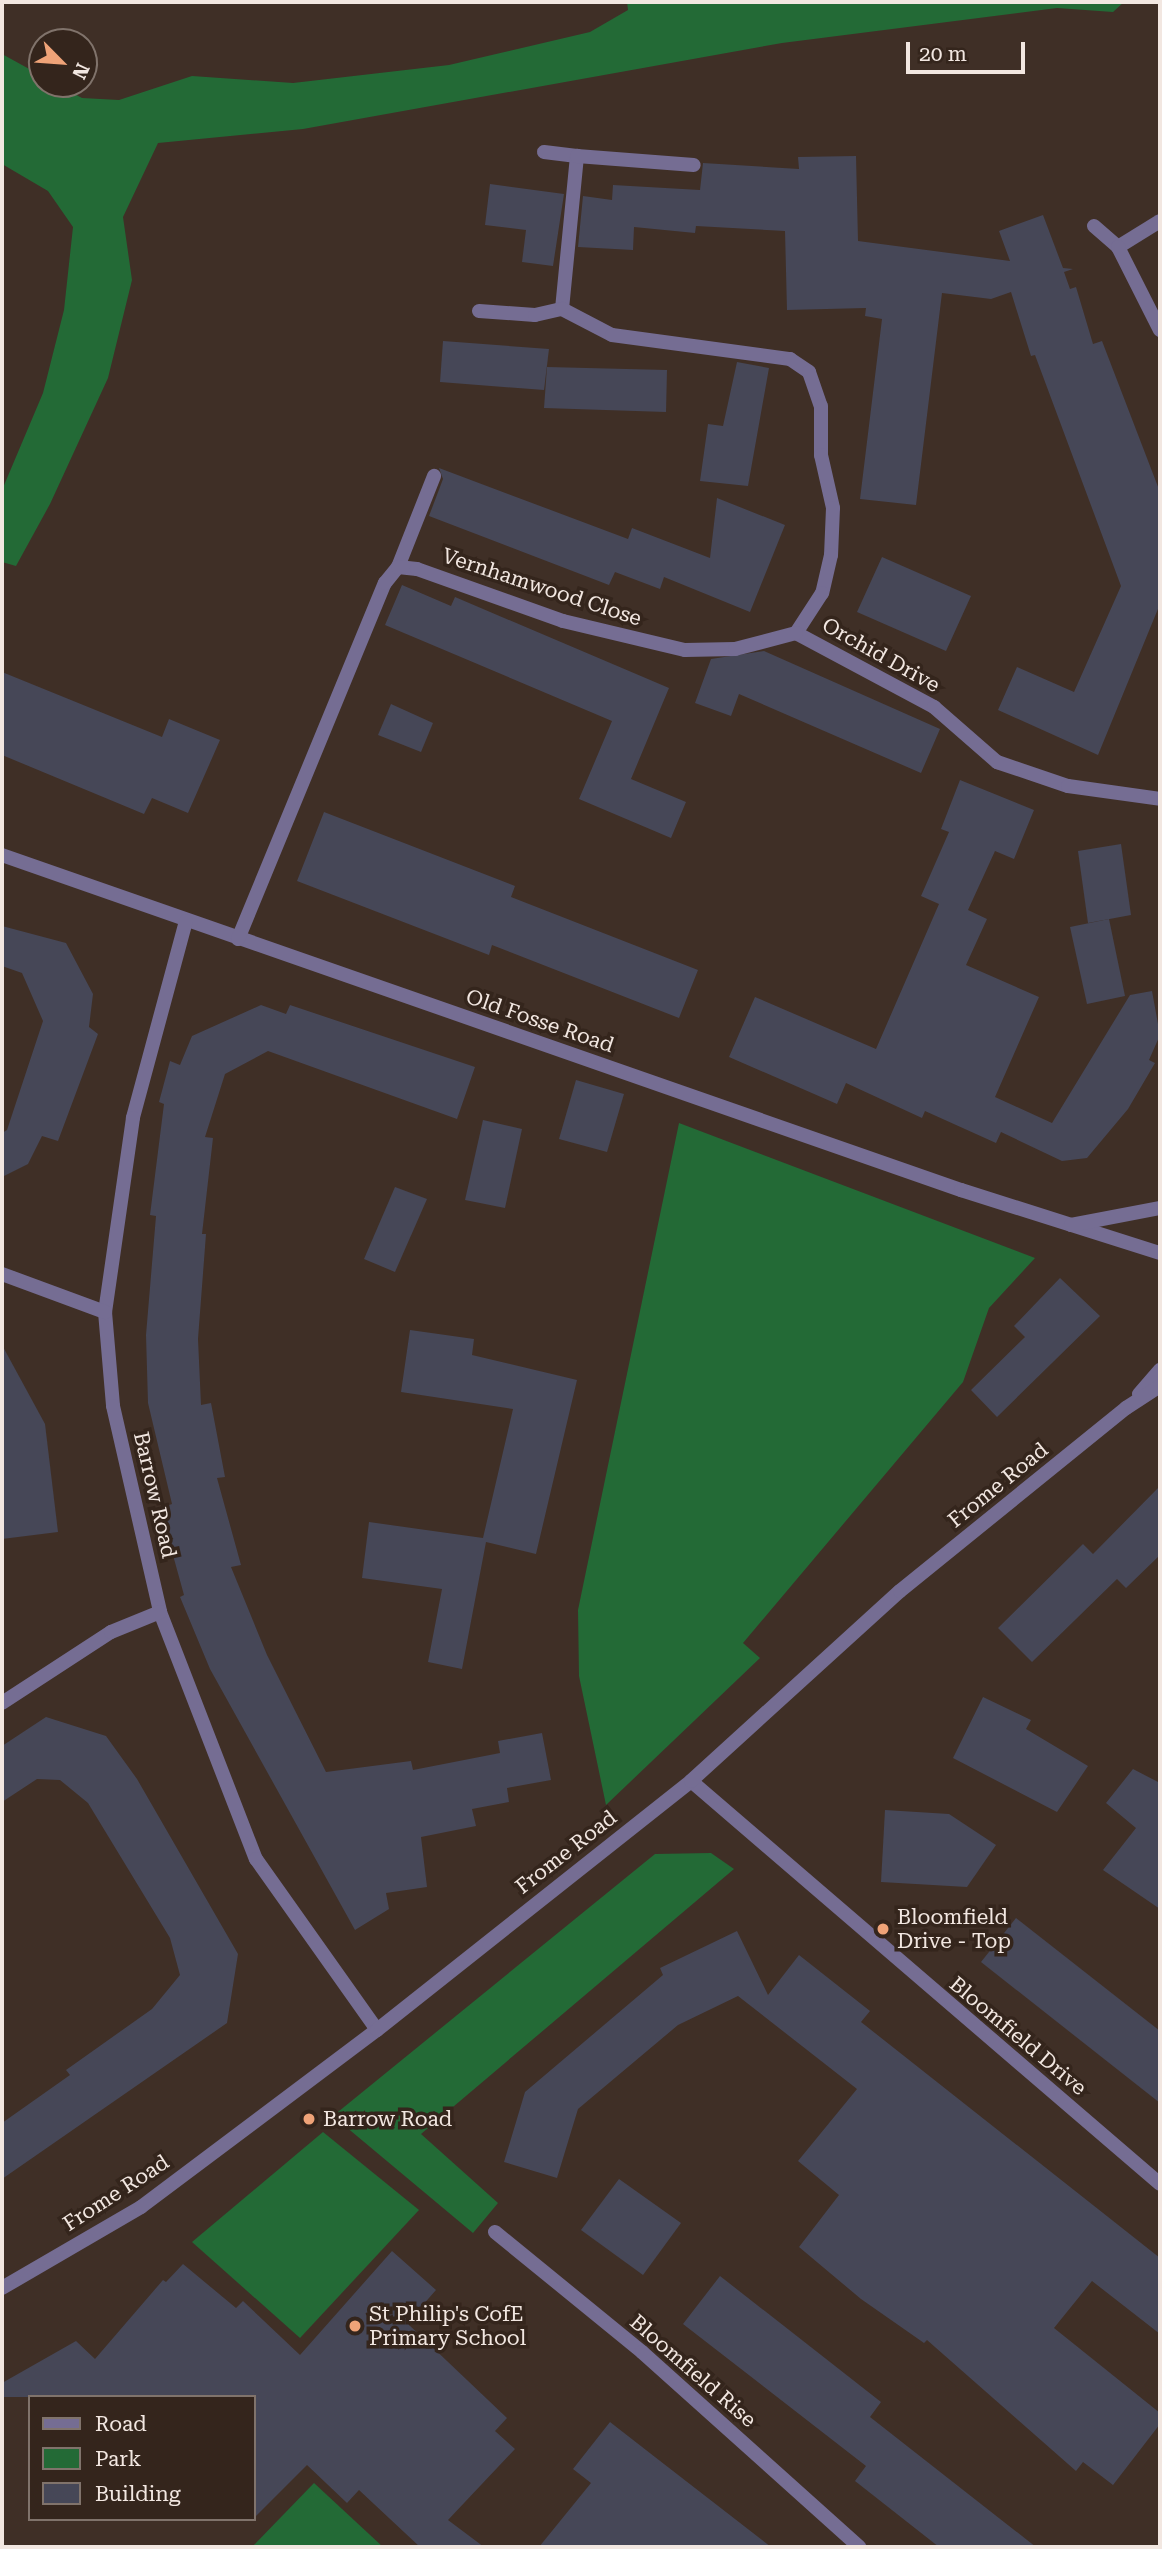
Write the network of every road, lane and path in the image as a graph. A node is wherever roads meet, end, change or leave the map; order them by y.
1 (544, 152) dead end
2 (577, 156) junction
3 (694, 164) dead end
4 (1160, 221) edge
5 (1094, 226) dead end
6 (1118, 247) junction
7 (562, 309) junction
8 (479, 311) dead end
9 (1160, 330) edge
10 (434, 476) dead end
11 (398, 567) junction
12 (796, 633) junction
13 (1160, 799) edge
14 (2, 855) edge
15 (186, 921) junction
16 (238, 939) junction
17 (1160, 1208) edge
18 (1066, 1226) junction
19 (1160, 1253) edge
20 (2, 1275) edge
21 (105, 1312) junction
22 (1160, 1370) edge
23 (1160, 1386) edge
24 (1126, 1408) junction
25 (160, 1612) junction
26 (2, 1703) edge
27 (691, 1781) junction
28 (377, 2030) junction
29 (1160, 2184) edge
30 (495, 2232) dead end
31 (2, 2288) edge
32 (859, 2547) edge

1 - 2 street
2 - 3 street
2 - 7 street
4 - 6 street
5 - 6 street
6 - 9 street
7 - 8 street
7 - 12 street, Orchid Drive
10 - 11 street
11 - 12 street, Vernhamwood Close
11 - 16 street
12 - 13 street, Orchid Drive
14 - 15 street, Old Fosse Road
15 - 16 street, Old Fosse Road
15 - 21 street, Barrow Road
16 - 18 street, Old Fosse Road
17 - 18 street, Old Fosse Road
18 - 19 street, Old Fosse Road
20 - 21 street
21 - 25 street, Barrow Road
22 - 24 street, Frome Road
23 - 24 street, Frome Road
24 - 27 street, Frome Road
25 - 26 street
25 - 28 street, Barrow Road
27 - 28 street, Frome Road
27 - 29 street, Bloomfield Drive
28 - 31 street, Frome Road
30 - 32 street, Bloomfield Rise

